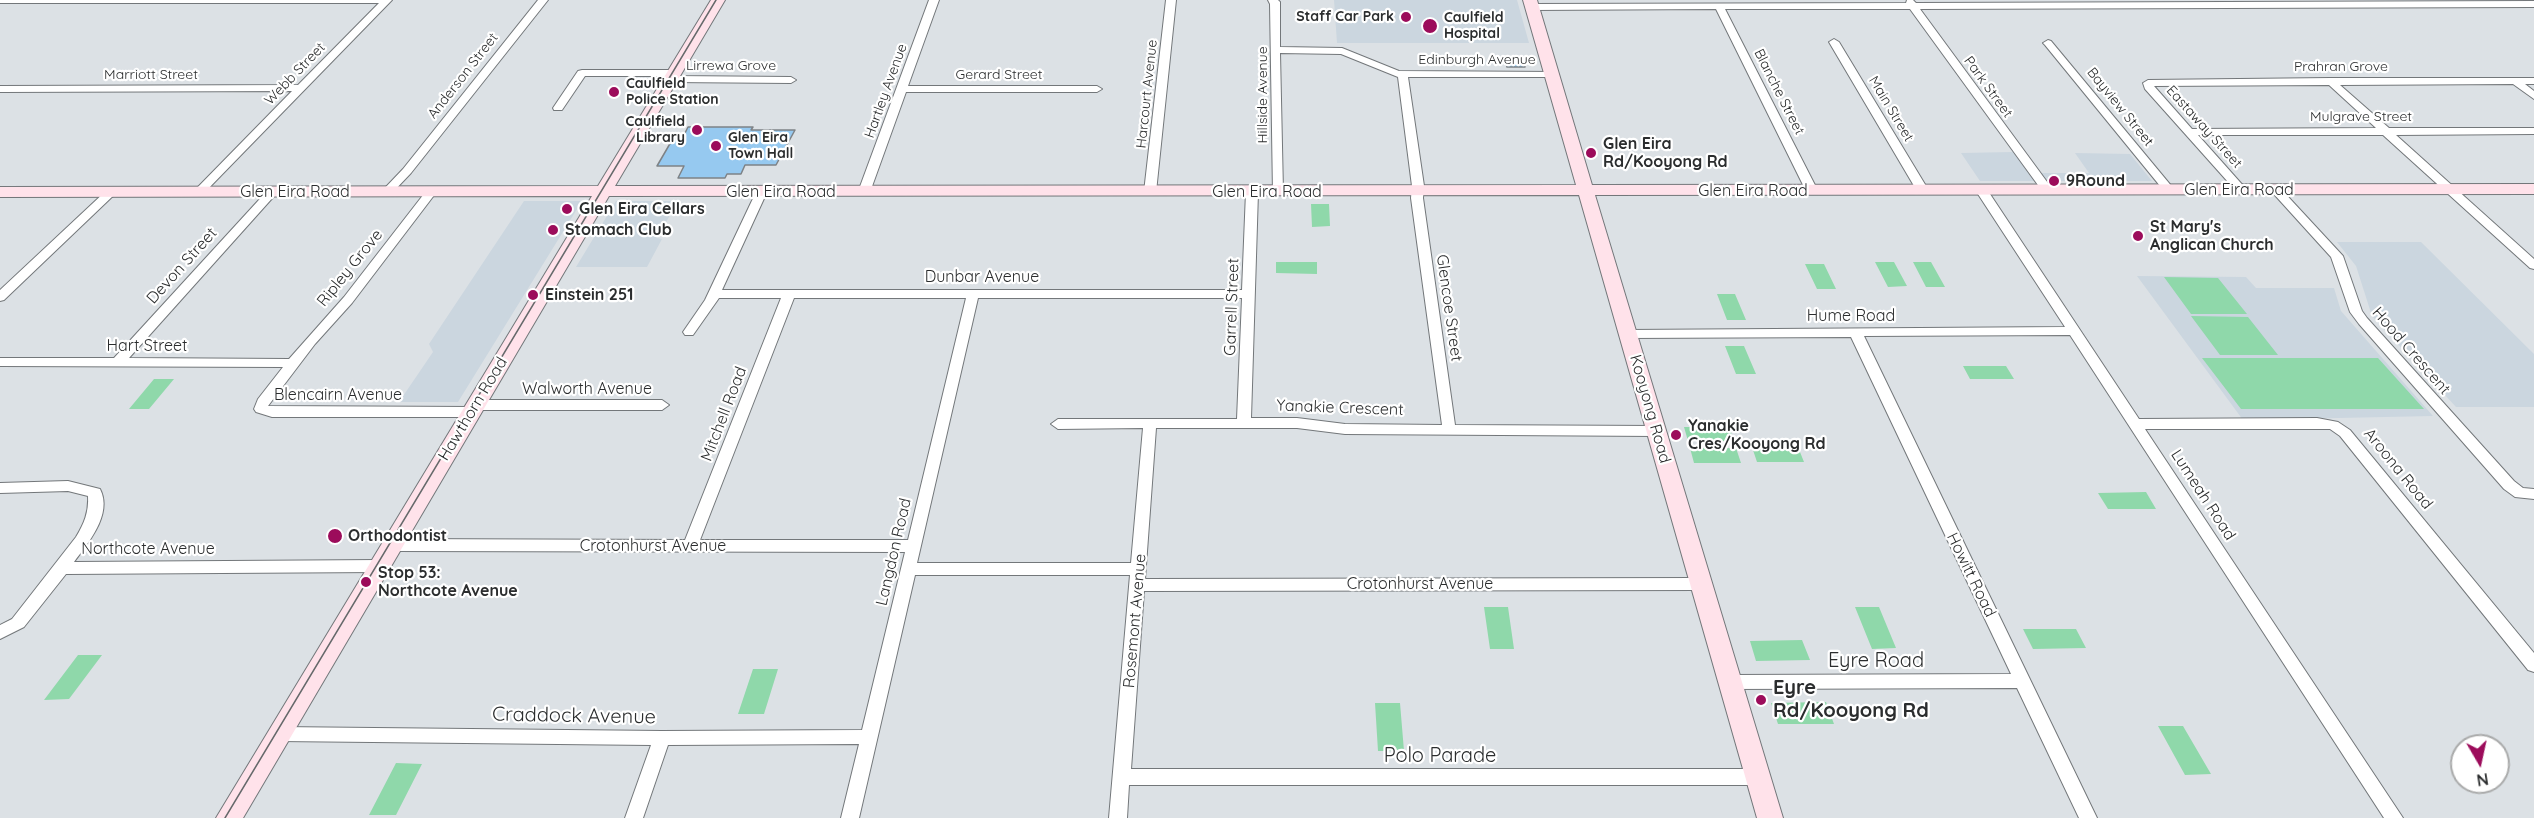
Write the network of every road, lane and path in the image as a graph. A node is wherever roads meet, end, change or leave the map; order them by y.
1 (0, 0) edge
2 (387, 0) edge
3 (543, 0) edge
4 (718, 0) edge
5 (934, 0) edge
6 (1171, 0) edge
7 (1272, 1) edge
8 (1531, 3) edge
9 (1682, 3) edge
10 (1782, 3) edge
11 (1911, 3) edge
12 (2534, 4) edge
13 (1719, 6) junction
14 (1834, 42) dead end
15 (2048, 43) dead end
16 (1276, 50) junction
17 (1552, 74) junction
18 (1403, 75) junction
19 (672, 76) junction
20 (792, 80) dead end
21 (2330, 81) junction
22 (2515, 81) junction
23 (2534, 81) edge
24 (2148, 83) joint
25 (302, 88) junction
26 (0, 89) edge
27 (901, 89) junction
28 (1097, 89) dead end
29 (2534, 96) edge
30 (558, 108) dead end
31 (2534, 131) edge
32 (2189, 132) junction
33 (2385, 132) junction
34 (2450, 189) junction
35 (2534, 189) edge
36 (2047, 190) junction
37 (2169, 190) junction
38 (2241, 190) junction
39 (2276, 190) junction
40 (1812, 191) junction
41 (1923, 191) junction
42 (1982, 191) junction
43 (0, 192) edge
44 (111, 192) junction
45 (203, 192) junction
46 (272, 192) junction
47 (391, 192) junction
48 (430, 192) junction
49 (603, 192) junction
50 (761, 192) junction
51 (864, 192) junction
52 (1150, 192) junction
53 (1252, 192) junction
54 (1277, 192) junction
55 (1418, 192) junction
56 (1587, 192) junction
57 (2534, 265) edge
58 (715, 294) junction
59 (789, 294) junction
60 (974, 294) junction
61 (1249, 294) junction
62 (0, 297) edge
63 (2074, 331) junction
64 (688, 332) dead end
65 (1855, 332) junction
66 (1628, 334) junction
67 (0, 362) edge
68 (117, 363) junction
69 (293, 363) junction
70 (662, 405) dead end
71 (474, 409) junction
72 (1150, 423) junction
73 (1244, 423) junction
74 (1058, 424) dead end
75 (2135, 424) junction
76 (1449, 429) junction
77 (1656, 431) junction
78 (0, 488) edge
79 (2527, 493) edge
80 (392, 545) junction
81 (690, 546) junction
82 (914, 546) junction
83 (379, 566) junction
84 (63, 568) junction
85 (908, 569) junction
86 (1138, 577) junction
87 (1701, 584) junction
88 (0, 633) edge
89 (2534, 665) edge
90 (2022, 681) junction
91 (1731, 682) junction
92 (279, 734) junction
93 (869, 737) junction
94 (662, 738) junction
95 (1122, 777) junction
96 (1758, 777) junction
97 (229, 818) edge
98 (634, 818) edge
99 (850, 818) edge
100 (1118, 818) edge
101 (1770, 818) edge
102 (2088, 818) edge
103 (2394, 818) edge

1 - 2 street
2 - 25 street, Webb Street
3 - 47 street, Anderson Street
4 - 19 main road, Hawthorn Road
5 - 27 street, Hartley Avenue
6 - 52 street, Harcourt Avenue
7 - 16 street, Hillside Avenue
8 - 9 street
8 - 17 main road, Kooyong Road
9 - 13 street
10 - 11 street
10 - 13 street
11 - 12 street
11 - 36 street, Park Street
13 - 40 street, Blanche Street
14 - 41 street, Main Street
15 - 37 street, Bayview Street
16 - 18 street, Edinburgh Avenue
16 - 54 street, Hillside Avenue
17 - 18 street, Edinburgh Avenue
17 - 56 main road, Kooyong Road
18 - 55 street, Edinburgh Avenue
19 - 20 street, Lirrewa Grove
19 - 30 street, Lirrewa Grove
19 - 49 main road, Hawthorn Road
21 - 22 street, Prahran Grove
21 - 24 street, Prahran Grove
21 - 33 street
22 - 23 street, Prahran Grove
22 - 29 street
24 - 32 street, Eastaway Street
25 - 26 street, Marriott Street
25 - 45 street, Webb Street
27 - 28 street, Gerard Street
27 - 51 street, Hartley Avenue
31 - 33 street, Mulgrave Street
32 - 33 street, Mulgrave Street
32 - 38 street, Eastaway Street
33 - 34 street
34 - 35 main road, Glen Eira Road
34 - 39 main road, Glen Eira Road
34 - 57 street
36 - 37 main road, Glen Eira Road
36 - 42 main road, Glen Eira Road
37 - 38 main road, Glen Eira Road
38 - 39 main road, Glen Eira Road
39 - 79 street, Hood Crescent
40 - 41 main road, Glen Eira Road
40 - 56 main road, Glen Eira Road
41 - 42 main road, Glen Eira Road
42 - 63 street, Lumeah Road
43 - 44 main road, Glen Eira Road
44 - 45 main road, Glen Eira Road
44 - 62 street
45 - 46 main road, Glen Eira Road
46 - 47 main road, Glen Eira Road
46 - 68 street, Devon Street
47 - 48 main road, Glen Eira Road
48 - 49 main road, Glen Eira Road
48 - 69 street, Ripley Grove
49 - 50 main road, Glen Eira Road
49 - 71 main road, Hawthorn Road
50 - 51 main road, Glen Eira Road
50 - 58 street
51 - 52 main road, Glen Eira Road
52 - 53 main road, Glen Eira Road
53 - 54 main road, Glen Eira Road
53 - 61 street, Garrell Street
54 - 55 main road, Glen Eira Road
55 - 56 main road, Glen Eira Road
55 - 76 street, Glencoe Street
56 - 66 main road, Kooyong Road
58 - 59 street, Dunbar Avenue
58 - 64 street
59 - 60 street, Dunbar Avenue
59 - 81 street, Mitchell Road
60 - 61 street, Dunbar Avenue
60 - 82 street, Langdon Road
61 - 73 street, Garrell Street
63 - 65 street, Hume Road
63 - 75 street, Lumeah Road
65 - 66 street, Hume Road
65 - 90 street, Howitt Road
66 - 77 main road, Kooyong Road
67 - 68 street, Hart Street
68 - 69 street, Hart Street
69 - 71 street, Blencairn Avenue
70 - 71 street, Walworth Avenue
71 - 80 main road, Hawthorn Road
72 - 73 street, Yanakie Crescent
72 - 74 street, Yanakie Crescent
72 - 86 street, Rosemont Avenue
73 - 76 street, Yanakie Crescent
75 - 89 street, Aroona Road
75 - 103 street, Lumeah Road
76 - 77 street, Yanakie Crescent
77 - 87 main road, Kooyong Road
78 - 84 street, Northcote Avenue
80 - 81 street, Crotonhurst Avenue
80 - 83 main road, Hawthorn Road
81 - 82 street, Crotonhurst Avenue
82 - 85 street, Langdon Road
83 - 84 street, Northcote Avenue
83 - 92 main road, Hawthorn Road
84 - 88 street
85 - 86 street, Crotonhurst Avenue
85 - 93 street, Langdon Road
86 - 87 street, Crotonhurst Avenue
86 - 95 street, Rosemont Avenue
87 - 91 main road, Kooyong Road
90 - 91 street, Eyre Road
90 - 102 street, Howitt Road
91 - 96 main road, Kooyong Road
92 - 94 street, Craddock Avenue
92 - 97 main road, Hawthorn Road
93 - 94 street, Craddock Avenue
93 - 99 street, Langdon Road
94 - 98 street
95 - 96 street, Polo Parade
95 - 100 street, Rosemont Avenue
96 - 101 main road, Kooyong Road

